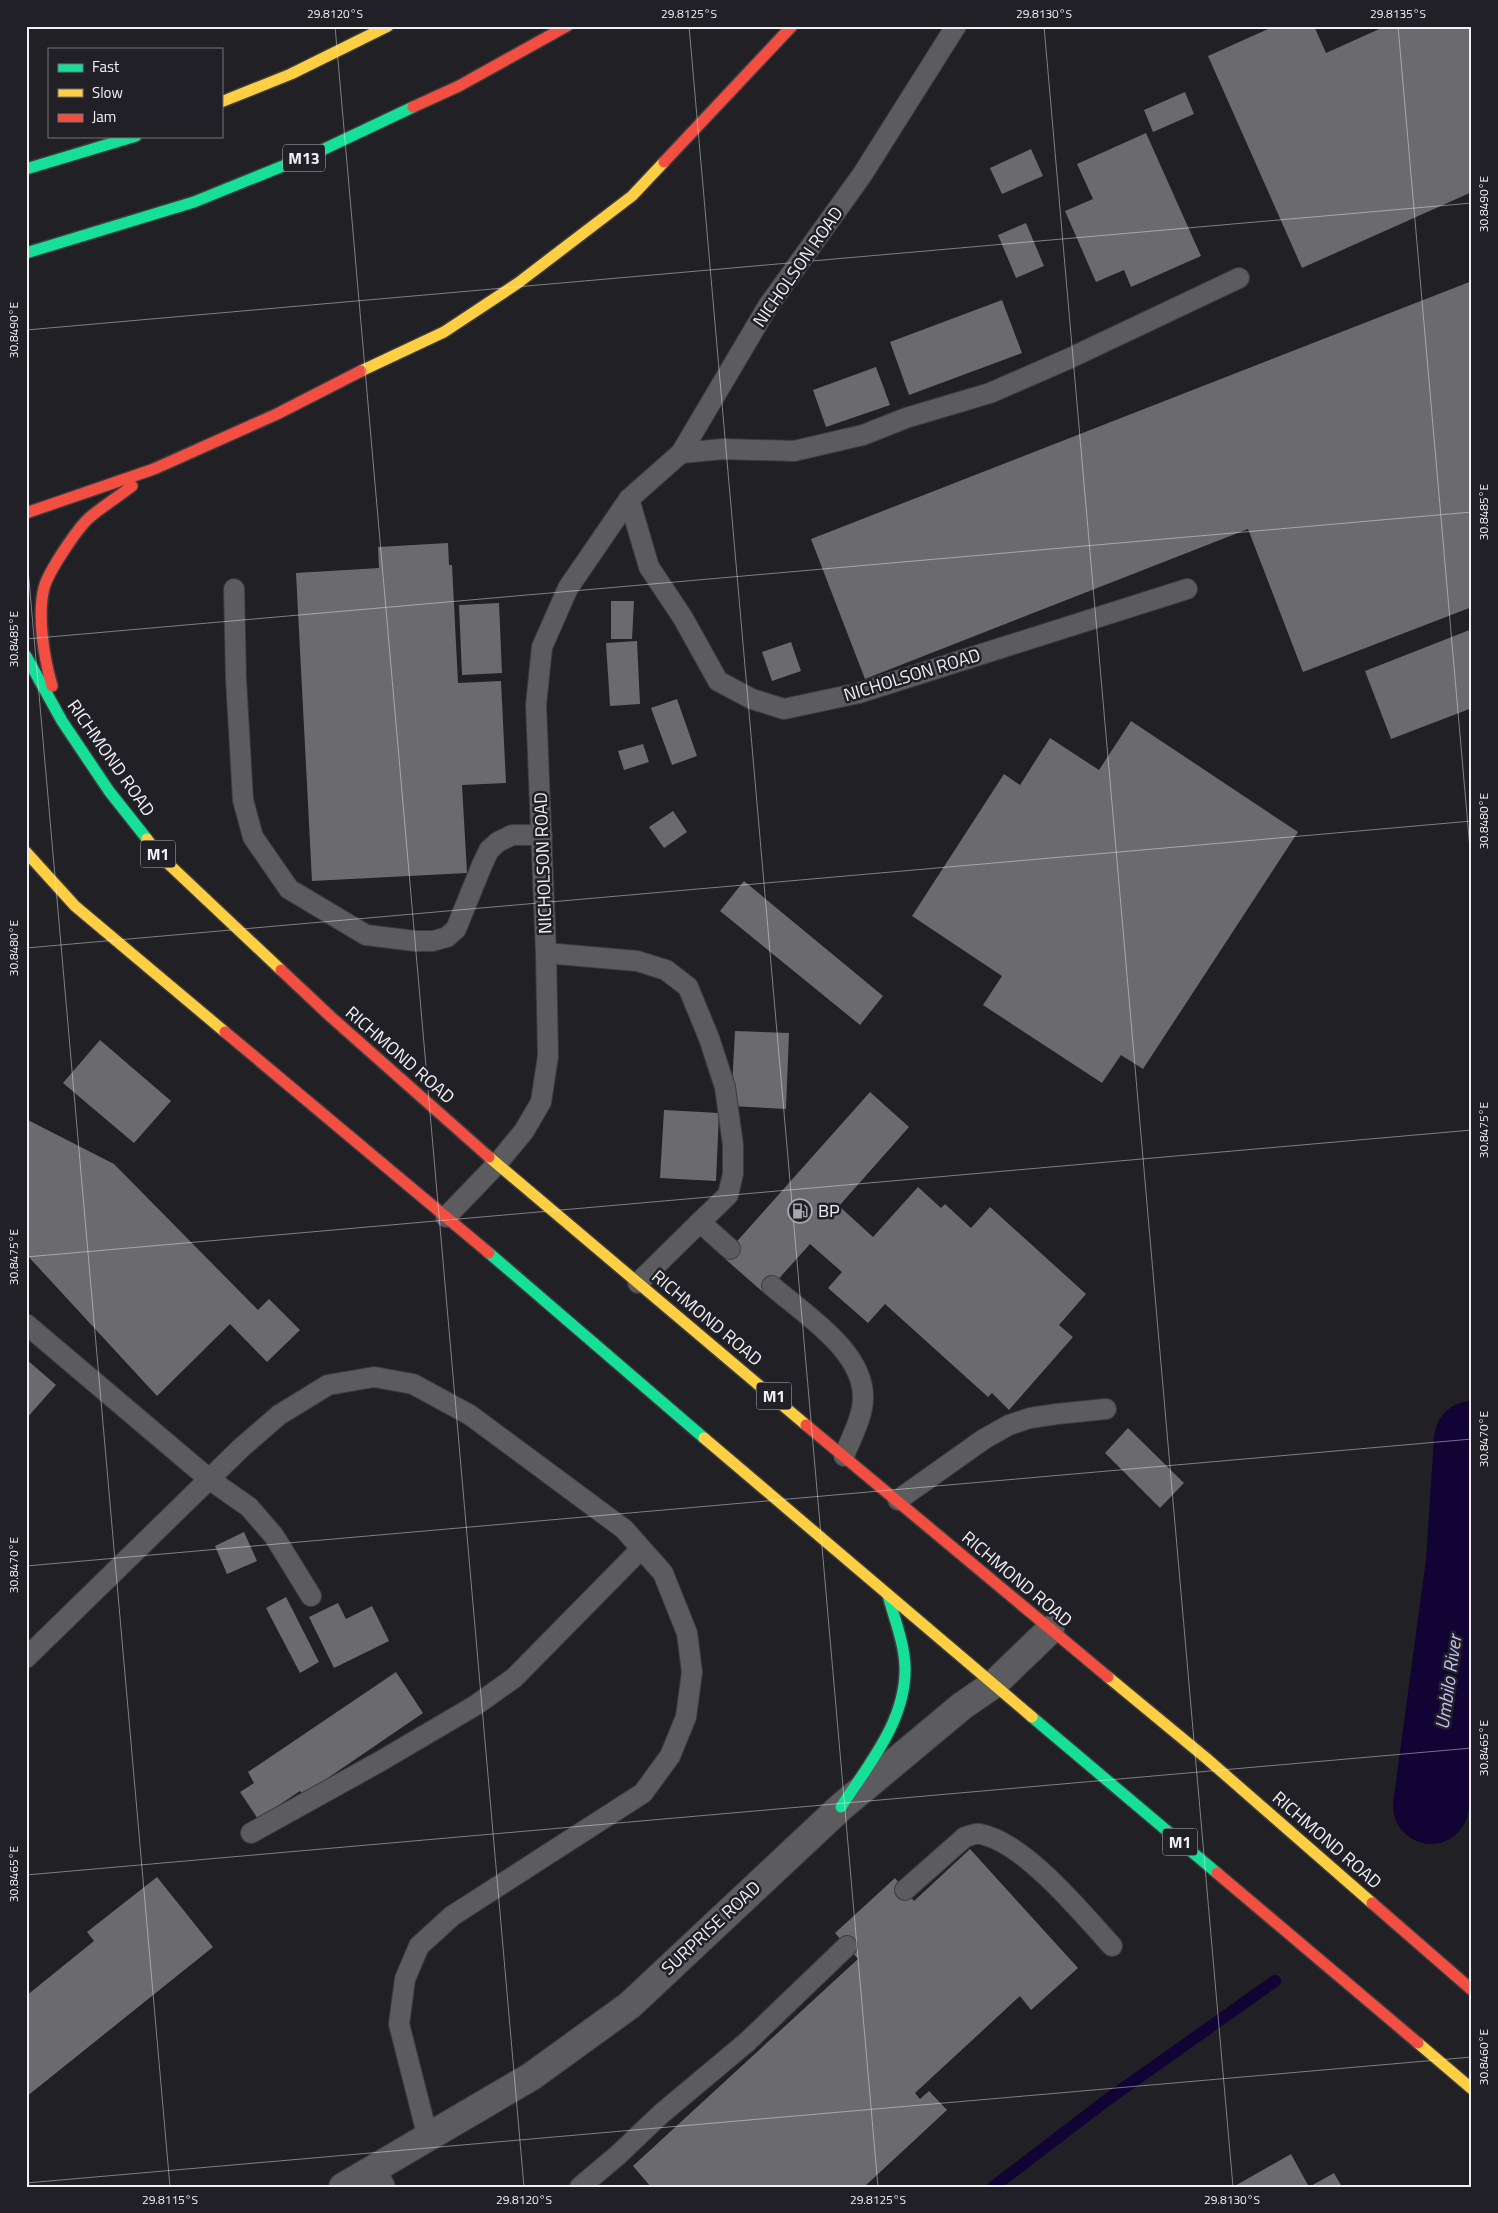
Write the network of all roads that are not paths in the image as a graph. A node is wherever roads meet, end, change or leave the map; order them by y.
1 (388, 26) edge
2 (567, 26) edge
3 (792, 26) edge
4 (956, 26) edge
5 (222, 102) edge
6 (130, 138) edge
7 (26, 170) edge
8 (26, 253) edge
9 (1239, 278) dead end
10 (680, 453) junction
11 (154, 470) junction
12 (629, 499) junction
13 (26, 513) edge
14 (234, 589) dead end
15 (1187, 589) dead end
16 (26, 656) edge
17 (62, 721) junction
18 (542, 835) junction
19 (26, 852) edge
20 (546, 953) junction
21 (497, 1164) junction
22 (446, 1217) junction
23 (700, 1222) junction
24 (730, 1249) dead end
25 (638, 1283) junction
26 (772, 1286) dead end
27 (26, 1324) edge
28 (1106, 1409) dead end
29 (844, 1456) junction
30 (209, 1479) junction
31 (898, 1500) junction
32 (641, 1549) junction
33 (888, 1595) junction
34 (311, 1596) dead end
35 (1050, 1630) junction
36 (26, 1658) edge
37 (994, 1684) junction
38 (841, 1807) junction
39 (251, 1833) dead end
40 (905, 1890) dead end
41 (847, 1946) dead end
42 (1112, 1946) dead end
43 (1472, 1990) edge
44 (1472, 2089) edge
45 (428, 2138) junction
46 (380, 2177) edge
47 (342, 2187) edge
48 (580, 2187) edge

1 - 5 highway
2 - 8 highway, M13
3 - 11 highway
4 - 10 lane, NICHOLSON ROAD
6 - 7 highway
9 - 10 lane
10 - 12 lane, NICHOLSON ROAD
11 - 13 highway
11 - 17 highway
12 - 15 lane, NICHOLSON ROAD
12 - 18 lane, NICHOLSON ROAD
14 - 18 lane
16 - 17 highway, RICHMOND ROAD / M1
17 - 21 highway, RICHMOND ROAD / M1
18 - 20 lane, NICHOLSON ROAD
19 - 22 highway, M1
20 - 21 lane, NICHOLSON ROAD
20 - 23 lane
21 - 22 lane, NICHOLSON ROAD
21 - 25 highway, RICHMOND ROAD / M1
22 - 33 highway, M1
23 - 24 lane
23 - 25 lane
25 - 29 highway, RICHMOND ROAD / M1
26 - 29 lane
27 - 30 lane
28 - 31 lane
29 - 31 highway, RICHMOND ROAD / M1
30 - 32 lane
30 - 34 lane
30 - 36 lane
31 - 35 highway, RICHMOND ROAD / M1
32 - 39 lane
32 - 45 lane
33 - 37 highway, M1
33 - 38 highway
35 - 37 street, SURPRISE ROAD
35 - 43 highway, RICHMOND ROAD / M1
37 - 38 street, SURPRISE ROAD
37 - 44 highway, M1
38 - 45 street, SURPRISE ROAD
40 - 42 lane
41 - 48 lane
45 - 46 street, SURPRISE ROAD
46 - 47 street, SURPRISE ROAD

